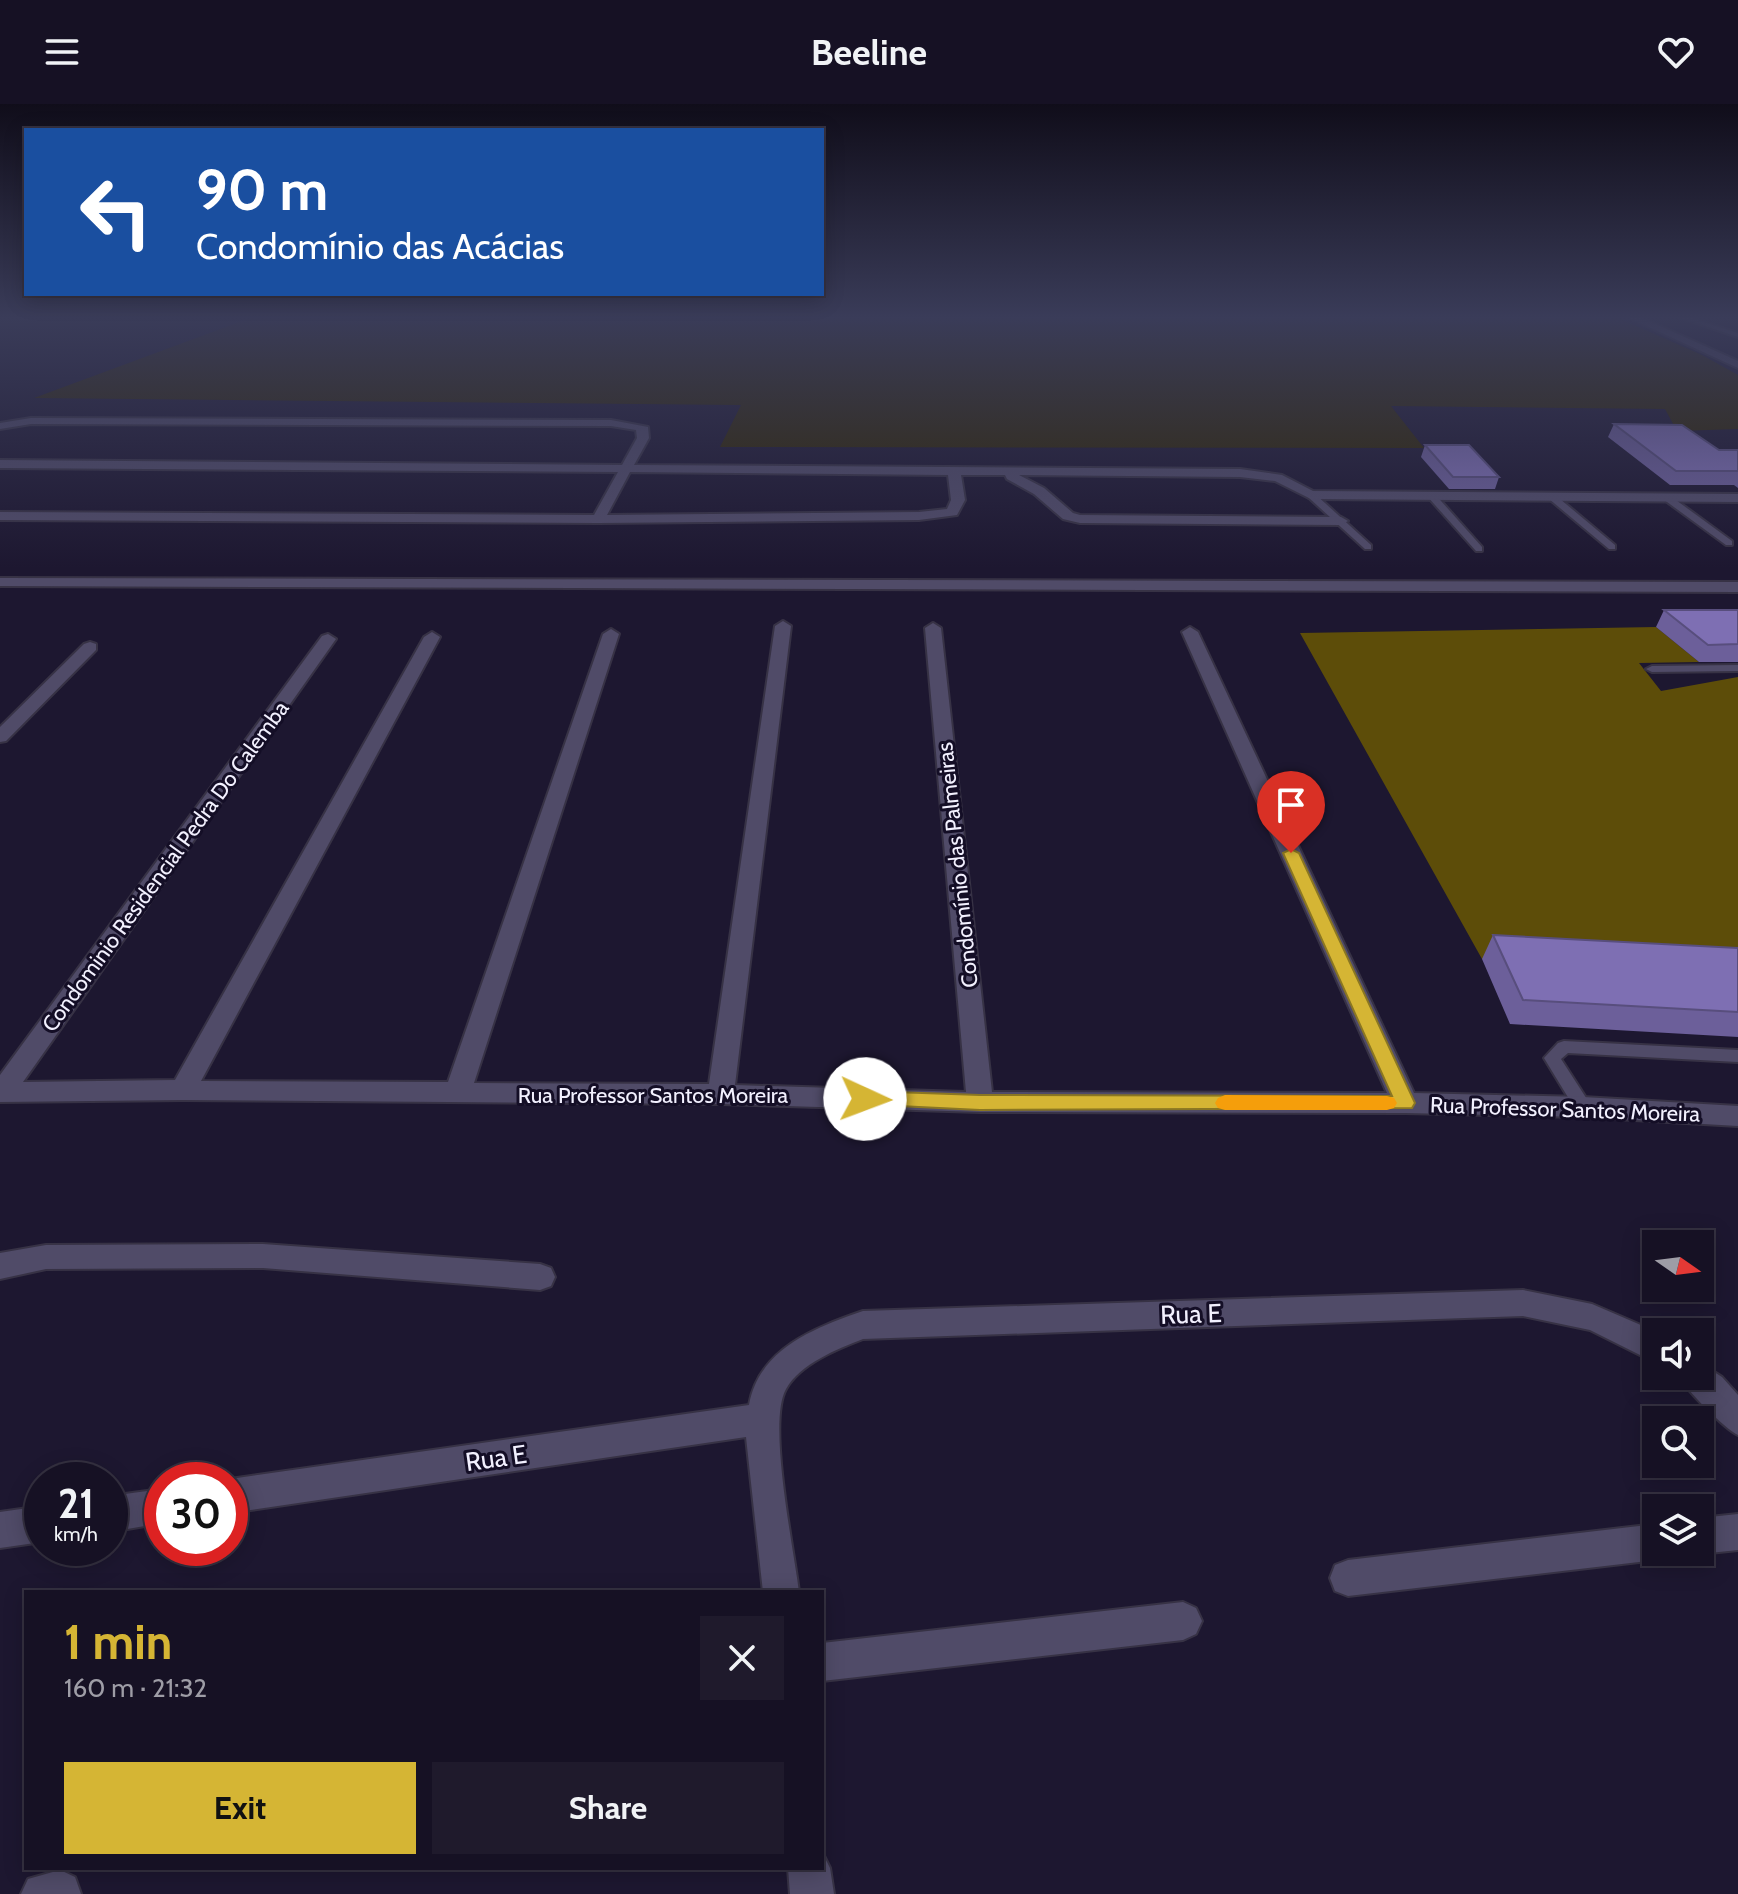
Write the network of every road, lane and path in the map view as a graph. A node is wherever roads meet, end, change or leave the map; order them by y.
1 (0, 426) edge
2 (0, 464) edge
3 (626, 470) junction
4 (954, 473) junction
5 (1005, 473) junction
6 (1430, 494) junction
7 (1311, 495) junction
8 (1551, 496) junction
9 (1666, 497) junction
10 (1738, 498) edge
11 (0, 516) edge
12 (598, 519) junction
13 (1341, 521) junction
14 (1729, 543) dead end
15 (1368, 547) dead end
16 (1612, 547) dead end
17 (1479, 549) dead end
18 (0, 582) edge
19 (1738, 587) edge
20 (783, 626) dead end
21 (933, 628) dead end
22 (1190, 632) dead end
23 (611, 634) dead end
24 (432, 637) dead end
25 (328, 639) dead end
26 (90, 647) dead end
27 (1738, 668) edge
28 (1652, 669) dead end
29 (0, 737) edge
30 (1738, 1056) edge
31 (183, 1090) junction
32 (1, 1092) edge
33 (457, 1094) junction
34 (721, 1094) junction
35 (980, 1102) junction
36 (1405, 1103) junction
37 (1583, 1107) junction
38 (1738, 1116) edge
39 (0, 1266) edge
40 (540, 1277) dead end
41 (1642, 1340) edge
42 (1713, 1390) edge
43 (763, 1419) junction
44 (1738, 1419) edge
45 (248, 1493) edge
46 (24, 1527) edge
47 (0, 1530) edge
48 (1738, 1532) edge
49 (1714, 1535) edge
50 (1642, 1544) edge
51 (1348, 1578) dead end
52 (781, 1590) edge
53 (1183, 1621) dead end
54 (824, 1662) edge
55 (809, 1870) edge
56 (812, 1894) edge

1 - 3 street
2 - 3 street
3 - 4 street
3 - 12 street
4 - 5 street
4 - 12 street
5 - 7 street
5 - 13 street
6 - 7 street
6 - 8 street
6 - 17 lane
7 - 13 lane
8 - 9 street
8 - 16 lane
9 - 10 street
9 - 14 lane
11 - 12 street
13 - 15 lane
18 - 19 street
20 - 34 street
21 - 35 street, Condomínio das Palmeiras
22 - 36 street
23 - 33 street
24 - 31 street
25 - 32 street, Condominio Residencial Pedra Do Calemba
26 - 29 street
27 - 28 lane
30 - 37 lane
31 - 32 street, Rua Professor Santos Moreira
31 - 33 street, Rua Professor Santos Moreira
33 - 34 street, Rua Professor Santos Moreira
34 - 35 street, Rua Professor Santos Moreira
35 - 36 street, Rua Professor Santos Moreira
36 - 37 street, Rua Professor Santos Moreira
37 - 38 street, Rua Professor Santos Moreira
39 - 40 street
41 - 43 street, Rua E
42 - 44 street
43 - 45 street, Rua E
43 - 52 street, Rua E
46 - 47 street
48 - 49 street
50 - 51 street
53 - 54 street
55 - 56 street

